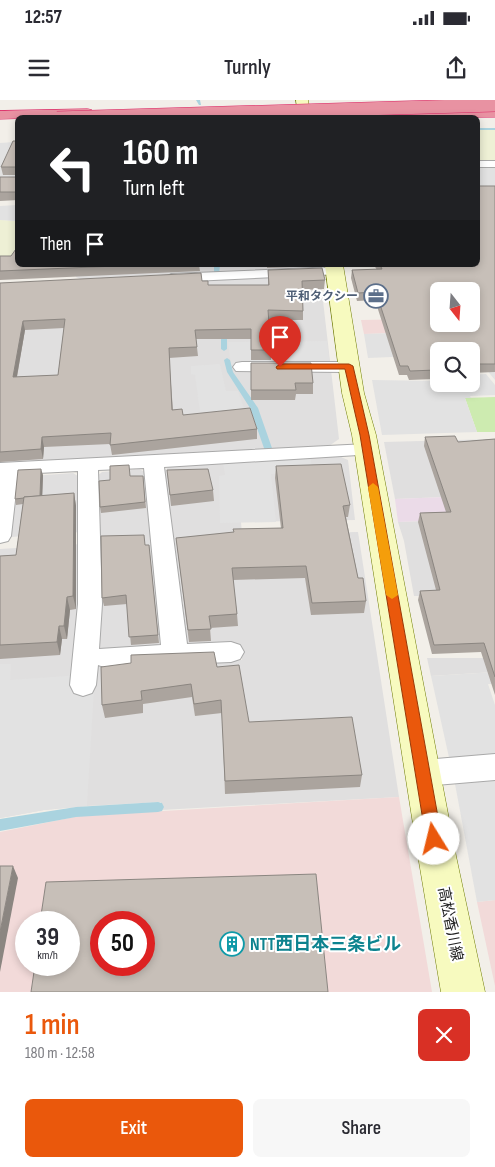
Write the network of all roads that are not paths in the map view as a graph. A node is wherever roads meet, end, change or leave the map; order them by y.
1 (495, 103) edge
2 (303, 108) edge
3 (495, 111) edge
4 (0, 115) edge
5 (145, 115) edge
6 (344, 115) edge
7 (411, 115) edge
8 (0, 119) edge
9 (15, 119) edge
10 (0, 126) edge
11 (15, 126) edge
12 (480, 164) edge
13 (495, 164) edge
14 (335, 268) edge
15 (153, 279) edge
16 (349, 366) junction
17 (242, 367) dead end
18 (367, 450) junction
19 (153, 461) junction
20 (88, 464) junction
21 (4, 469) edge
22 (0, 536) edge
23 (231, 652) dead end
24 (175, 654) junction
25 (104, 657) dead end
26 (83, 685) dead end
27 (495, 767) edge
28 (424, 773) junction
29 (463, 992) edge

1 - 2 highway
1 - 5 highway, bridge
2 - 4 highway
3 - 6 highway
3 - 7 highway
8 - 9 highway
10 - 11 highway
12 - 13 street
14 - 15 street
14 - 16 main road, 高松香川線
16 - 17 street
16 - 18 main road, 高松香川線
18 - 19 street
18 - 28 main road, 高松香川線
19 - 20 street
19 - 24 street
20 - 21 street
20 - 26 street
21 - 22 street
23 - 24 street
24 - 25 street
27 - 28 street
28 - 29 main road, 高松香川線

